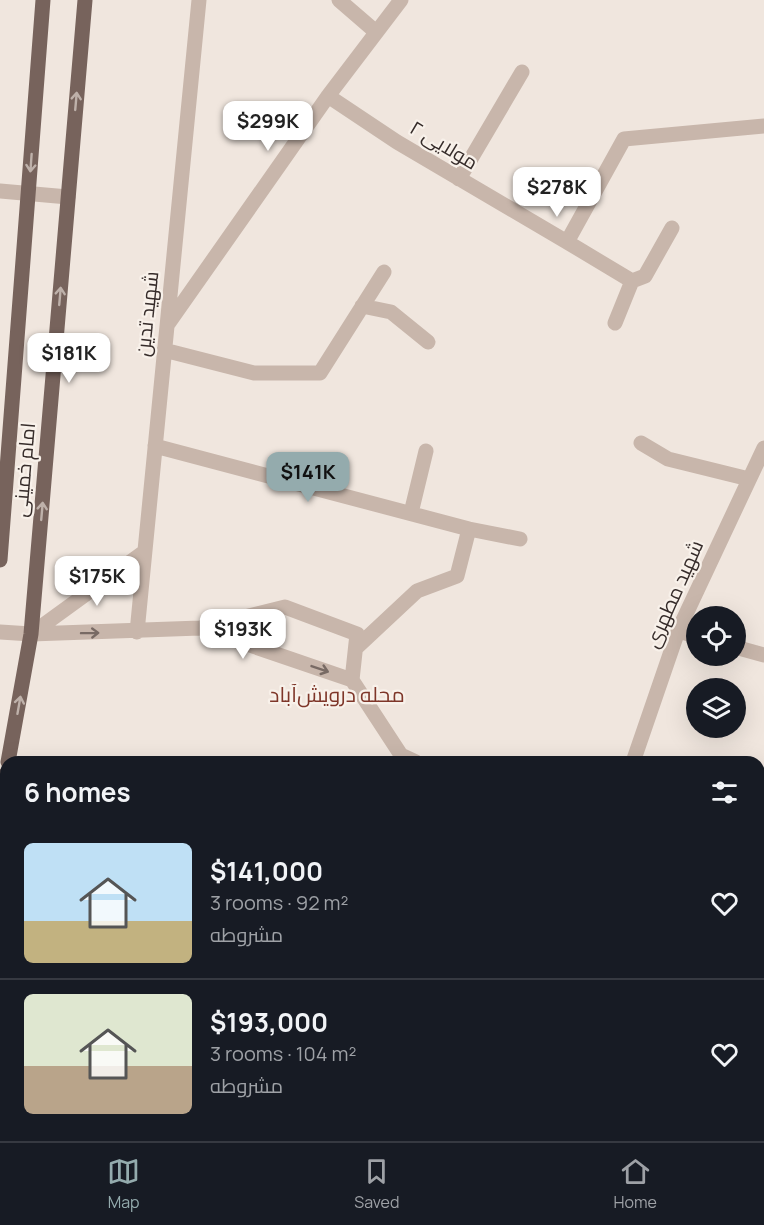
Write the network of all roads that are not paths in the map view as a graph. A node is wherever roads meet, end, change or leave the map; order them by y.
1 (43, 0) edge
2 (85, 0) edge
3 (199, 0) edge
4 (339, 0) edge
5 (400, 0) edge
6 (376, 33) junction
7 (522, 72) dead end
8 (328, 96) junction
9 (764, 126) edge
10 (459, 179) junction
11 (0, 191) edge
12 (28, 193) junction
13 (68, 197) junction
14 (672, 228) dead end
15 (567, 242) junction
16 (384, 272) dead end
17 (632, 281) junction
18 (362, 306) junction
19 (615, 323) dead end
20 (167, 327) junction
21 (428, 342) dead end
22 (164, 350) junction
23 (641, 443) dead end
24 (155, 446) junction
25 (764, 448) edge
26 (4, 450) edge
27 (426, 452) dead end
28 (749, 479) junction
29 (411, 513) junction
30 (470, 529) junction
31 (520, 539) dead end
32 (144, 552) junction
33 (0, 560) edge
34 (200, 628) junction
35 (678, 631) junction
36 (0, 632) edge
37 (137, 632) junction
38 (686, 633) edge
39 (31, 634) junction
40 (356, 648) junction
41 (746, 650) edge
42 (764, 655) edge
43 (352, 680) junction
44 (9, 756) edge
45 (403, 756) edge
46 (636, 756) edge

1 -> 12 main road, امام خمینی
13 -> 2 main road, امام خمینی
3 - 20 street, شهید تدین
4 - 6 street
5 - 6 street
6 - 8 street
7 - 10 street
8 - 10 street, مولایی ۲
8 - 20 street
9 - 15 street
10 - 15 street, مولایی ۲
11 - 12 street
12 - 13 street
12 - 26 main road, امام خمینی
39 -> 13 main road, امام خمینی
14 - 17 street
15 - 17 street, مولایی ۲
16 - 18 street
17 - 19 street
18 - 21 street
18 - 22 street
20 - 22 street, شهید تدین
22 - 24 street, شهید تدین
23 - 28 street
24 - 29 street
24 - 32 street, شهید تدین
25 - 28 street, شهید مطهری
26 - 33 main road, امام خمینی
27 - 29 street
28 - 35 street, شهید مطهری
29 - 30 street
30 - 31 street
30 - 40 street
32 - 37 street, شهید تدین
32 - 39 street
34 - 37 street
34 - 40 street
34 -> 43 street
35 - 38 street
35 - 46 street, شهید مطهری
36 - 39 street
39 -> 37 street
44 -> 39 main road, امام خمینی
40 - 43 street
41 - 42 street
43 - 45 street

